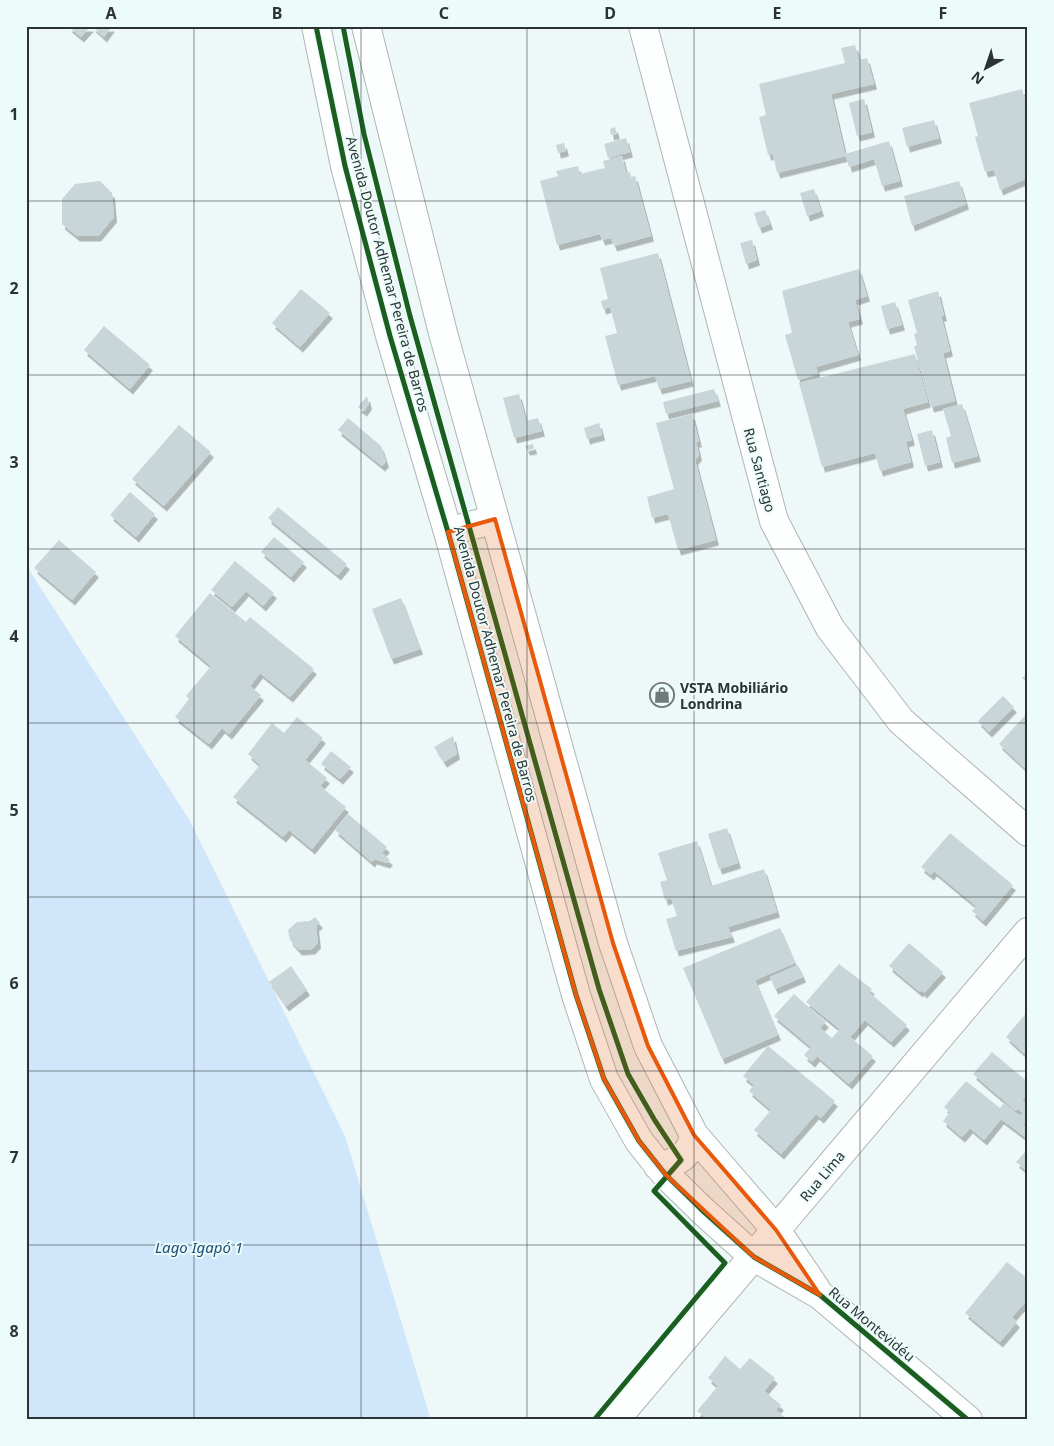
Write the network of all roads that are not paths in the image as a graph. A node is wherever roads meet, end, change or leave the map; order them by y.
1 (316, 26) edge
2 (366, 26) edge
3 (643, 26) edge
4 (495, 519) junction
5 (448, 532) junction
6 (1028, 832) edge
7 (1028, 932) edge
8 (694, 1135) junction
9 (658, 1166) junction
10 (776, 1230) junction
11 (754, 1256) junction
12 (820, 1295) junction
13 (616, 1420) edge
14 (968, 1420) edge

1 - 5 street, Avenida Doutor Adhemar Pereira de Barros
2 - 4 street
3 - 6 street, Rua Santiago
4 - 5 street
4 - 8 street
5 - 9 street, Avenida Doutor Adhemar Pereira de Barros
7 - 10 street, Rua Lima
8 - 9 street
8 - 10 street
9 - 11 street, Avenida Doutor Adhemar Pereira de Barros
10 - 11 street, Rua Lima
10 - 12 street, Rua Montevidéu
11 - 12 street, Rua Montevidéu
11 - 13 street, Rua Lima
12 - 14 street, Rua Montevidéu

